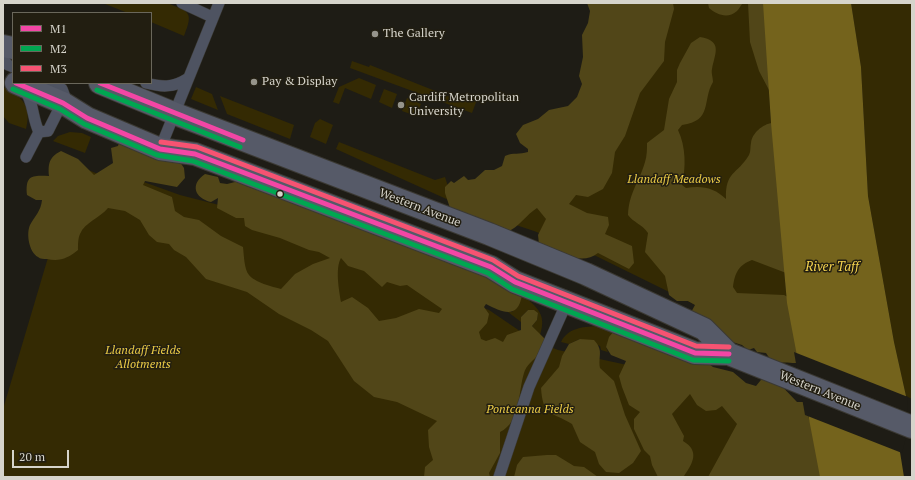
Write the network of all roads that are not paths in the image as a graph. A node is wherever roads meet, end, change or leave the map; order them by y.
1 (182, 3) edge
2 (219, 3) edge
3 (212, 17) junction
4 (3, 59) edge
5 (12, 76) edge
6 (187, 79) junction
7 (17, 84) edge
8 (23, 84) edge
9 (51, 84) edge
10 (102, 84) edge
11 (152, 84) edge
12 (63, 103) junction
13 (173, 113) junction
14 (39, 132) junction
15 (160, 148) junction
16 (26, 157) dead end
17 (567, 302) junction
18 (729, 354) junction
19 (912, 427) edge
20 (499, 477) edge

1 - 3 lane
2 - 3 lane
3 - 6 lane
4 - 5 lane
6 - 11 lane
6 - 13 lane
7 - 14 lane
8 - 12 highway, Western Avenue
9 - 12 lane
10 - 13 highway, Western Avenue
12 - 14 lane
12 - 15 highway, Western Avenue
13 - 15 lane
13 - 18 highway, Western Avenue
14 - 16 lane
15 - 17 highway, Western Avenue
17 - 18 highway, Western Avenue
17 - 20 lane
18 - 19 highway, Western Avenue

